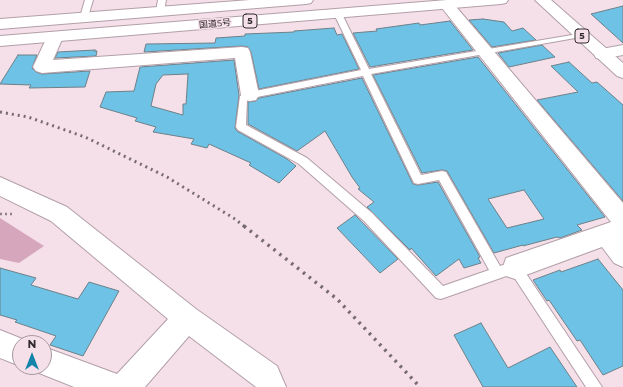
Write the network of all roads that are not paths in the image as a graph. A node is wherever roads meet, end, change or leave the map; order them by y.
1 (89, 0) edge
2 (306, 0) edge
3 (501, 0) edge
4 (542, 0) edge
5 (239, 3) edge
6 (447, 5) junction
7 (161, 6) edge
8 (338, 14) junction
9 (84, 18) junction
10 (0, 24) edge
11 (581, 35) junction
12 (55, 37) junction
13 (0, 41) edge
14 (623, 50) edge
15 (484, 52) junction
16 (602, 54) junction
17 (367, 72) junction
18 (623, 72) edge
19 (250, 95) junction
20 (0, 186) edge
21 (618, 228) edge
22 (623, 255) edge
23 (506, 270) junction
24 (187, 318) junction
25 (0, 344) edge
26 (12, 349) edge
27 (52, 364) edge
28 (112, 387) edge
29 (125, 387) edge
30 (271, 387) edge
31 (594, 387) edge

1 - 9 lane
2 - 5 main road, 国道5号 / 5
3 - 6 main road, 国道5号 / 5
4 - 11 main road, 5
5 - 7 main road, 国道5号 / 5
6 - 8 main road, 国道5号 / 5
6 - 15 main road
7 - 9 main road, 国道5号 / 5
8 - 12 main road, 国道5号 / 5
8 - 17 lane
9 - 10 main road, 国道5号 / 5
11 - 15 lane
11 - 16 main road, 5
12 - 13 main road, 国道5号 / 5
12 - 19 main road
14 - 16 main road
15 - 17 lane
15 - 21 main road
16 - 18 main road, 5
17 - 19 lane
17 - 23 lane
19 - 23 lane
20 - 24 main road
21 - 22 main road
21 - 23 main road
23 - 31 lane
24 - 29 main road
24 - 30 main road
25 - 26 main road
27 - 28 main road

